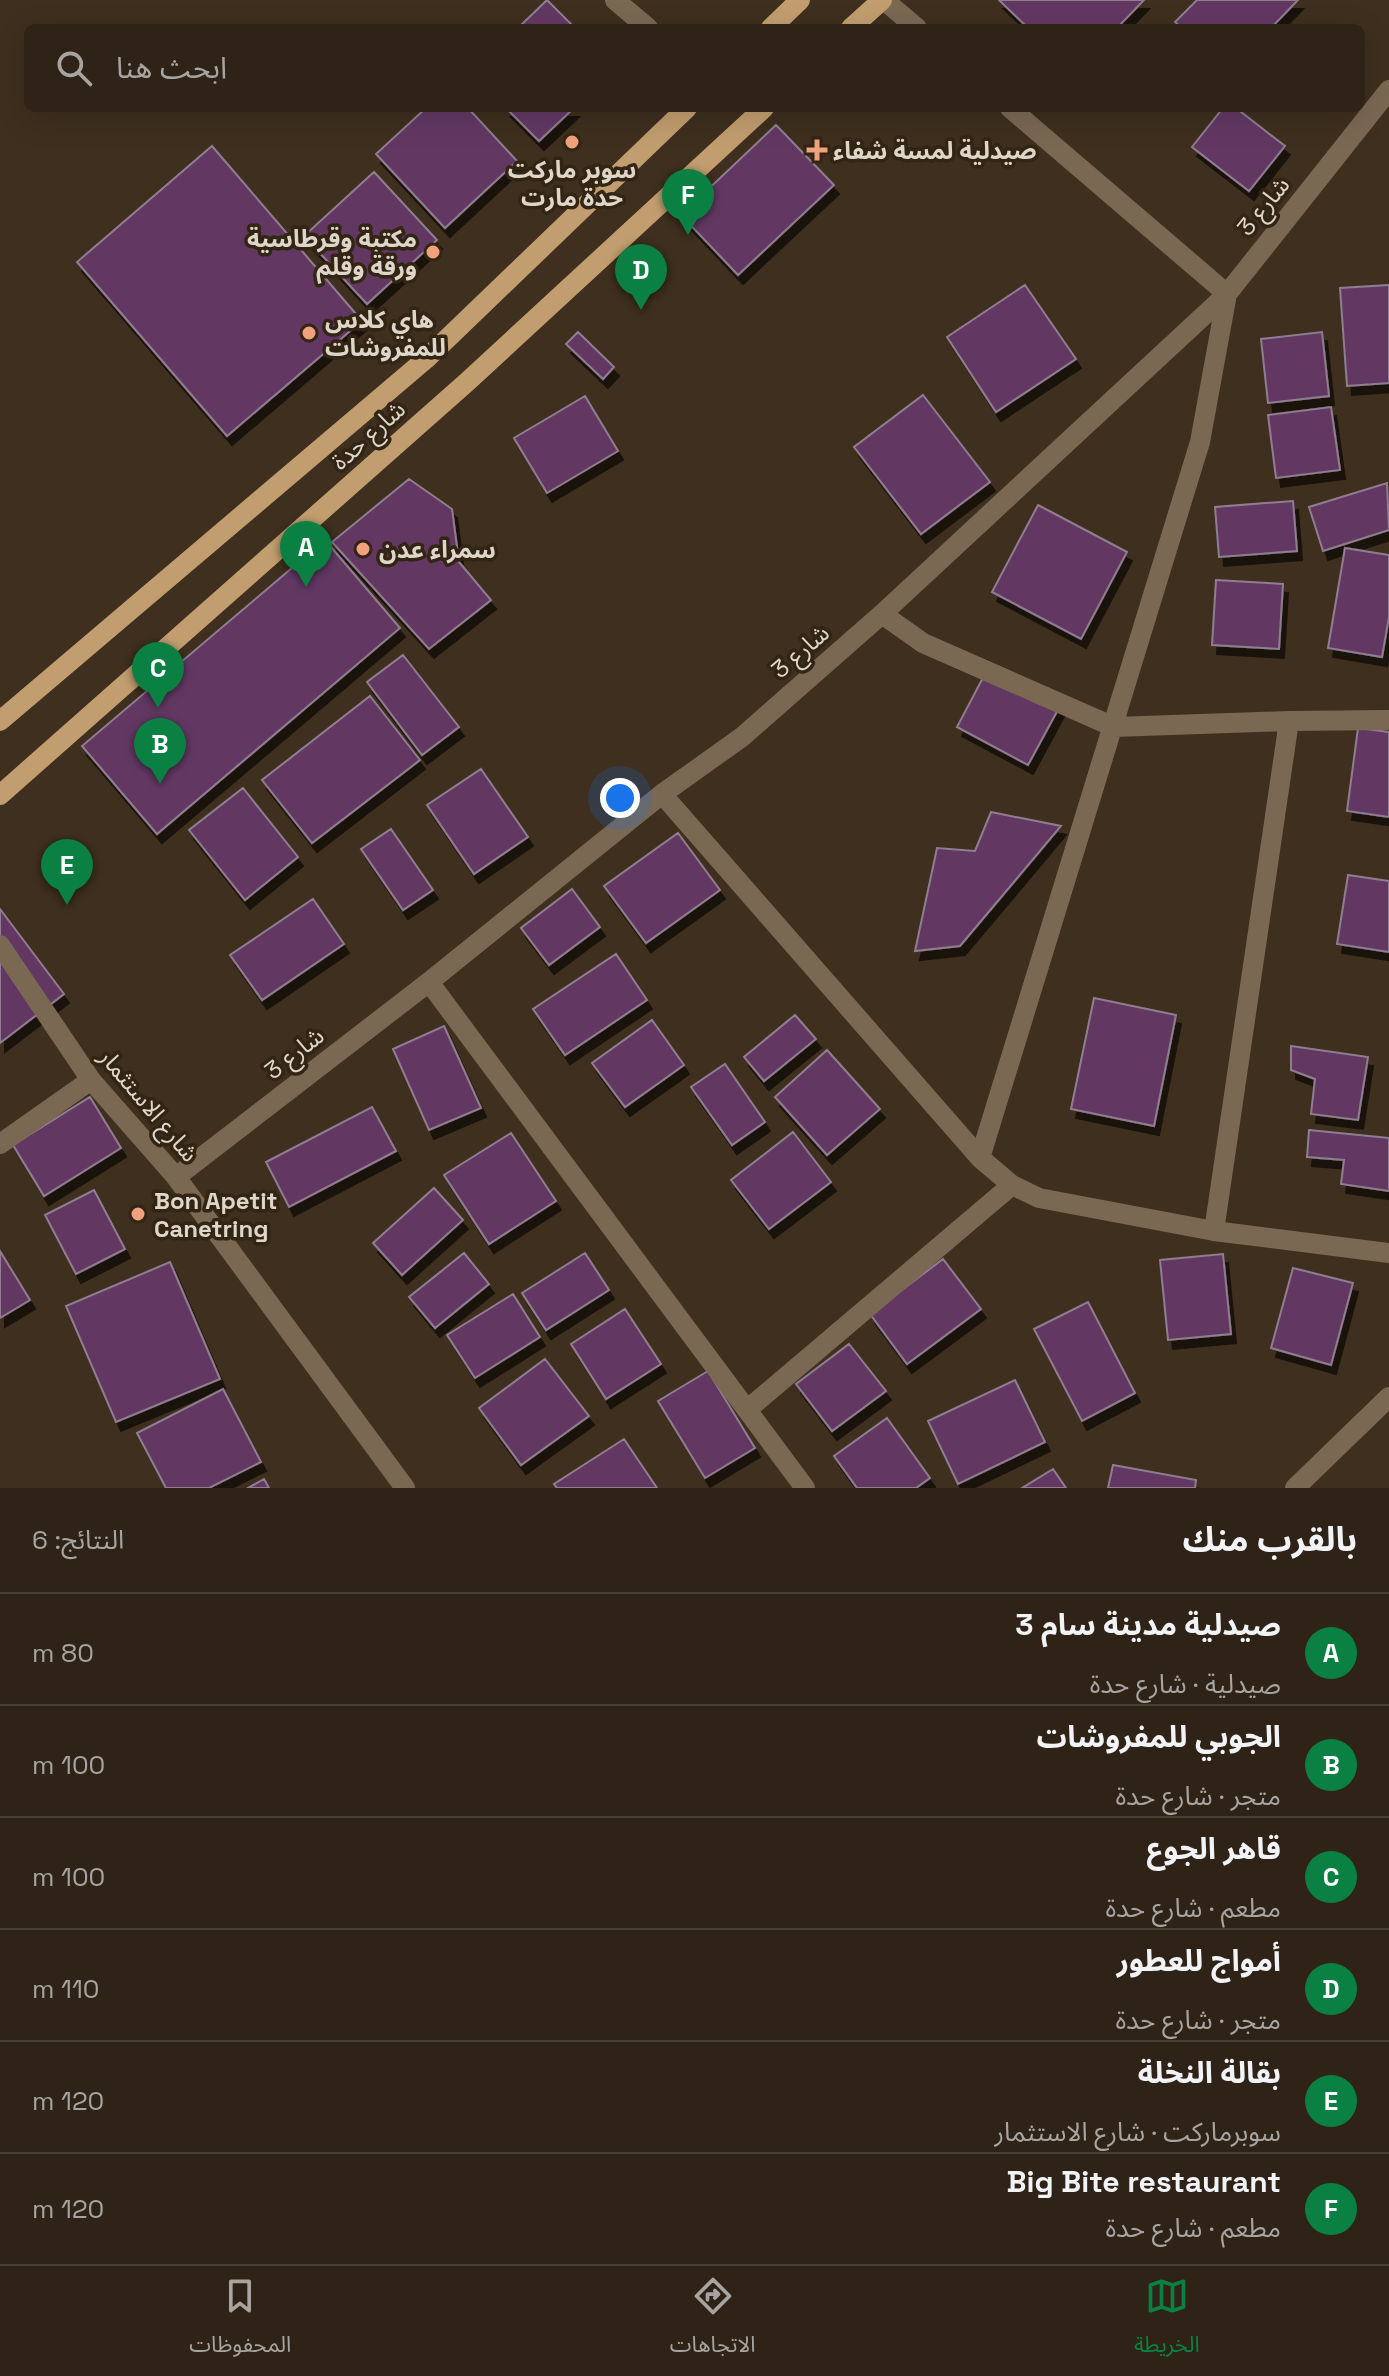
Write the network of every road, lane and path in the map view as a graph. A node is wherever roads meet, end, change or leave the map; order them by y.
1 (615, 0) edge
2 (800, 0) edge
3 (883, 0) edge
4 (643, 24) edge
5 (775, 24) edge
6 (856, 24) edge
7 (912, 24) edge
8 (1389, 90) edge
9 (683, 112) edge
10 (760, 112) edge
11 (1015, 112) edge
12 (1227, 294) junction
13 (882, 614) junction
14 (1389, 719) edge
15 (0, 721) edge
16 (1289, 721) junction
17 (1114, 727) junction
18 (662, 794) junction
19 (0, 795) edge
20 (0, 945) edge
21 (429, 982) junction
22 (91, 1080) junction
23 (0, 1144) edge
24 (980, 1158) junction
25 (176, 1177) junction
26 (1012, 1185) junction
27 (1214, 1231) junction
28 (1389, 1253) edge
29 (1389, 1397) edge
30 (748, 1409) junction
31 (405, 1488) edge
32 (805, 1488) edge
33 (1295, 1488) edge

1 - 4 street
2 - 5 main road
3 - 6 main road
3 - 7 street
8 - 12 street, شارع 3
9 - 15 main road, شارع حدة
10 - 19 main road, شارع حدة
11 - 12 street
12 - 13 street, شارع 3
12 - 17 street
13 - 17 street
13 - 18 street, شارع 3
14 - 16 street
16 - 17 street
16 - 27 street
17 - 24 street
18 - 21 street, شارع 3
18 - 24 street
20 - 22 street, شارع الاستثمار
21 - 25 street, شارع 3
21 - 30 street
22 - 23 street
22 - 25 street, شارع الاستثمار
24 - 26 street
25 - 31 street, شارع الاستثمار
26 - 27 street
26 - 30 street
27 - 28 street
29 - 33 street
30 - 32 street

